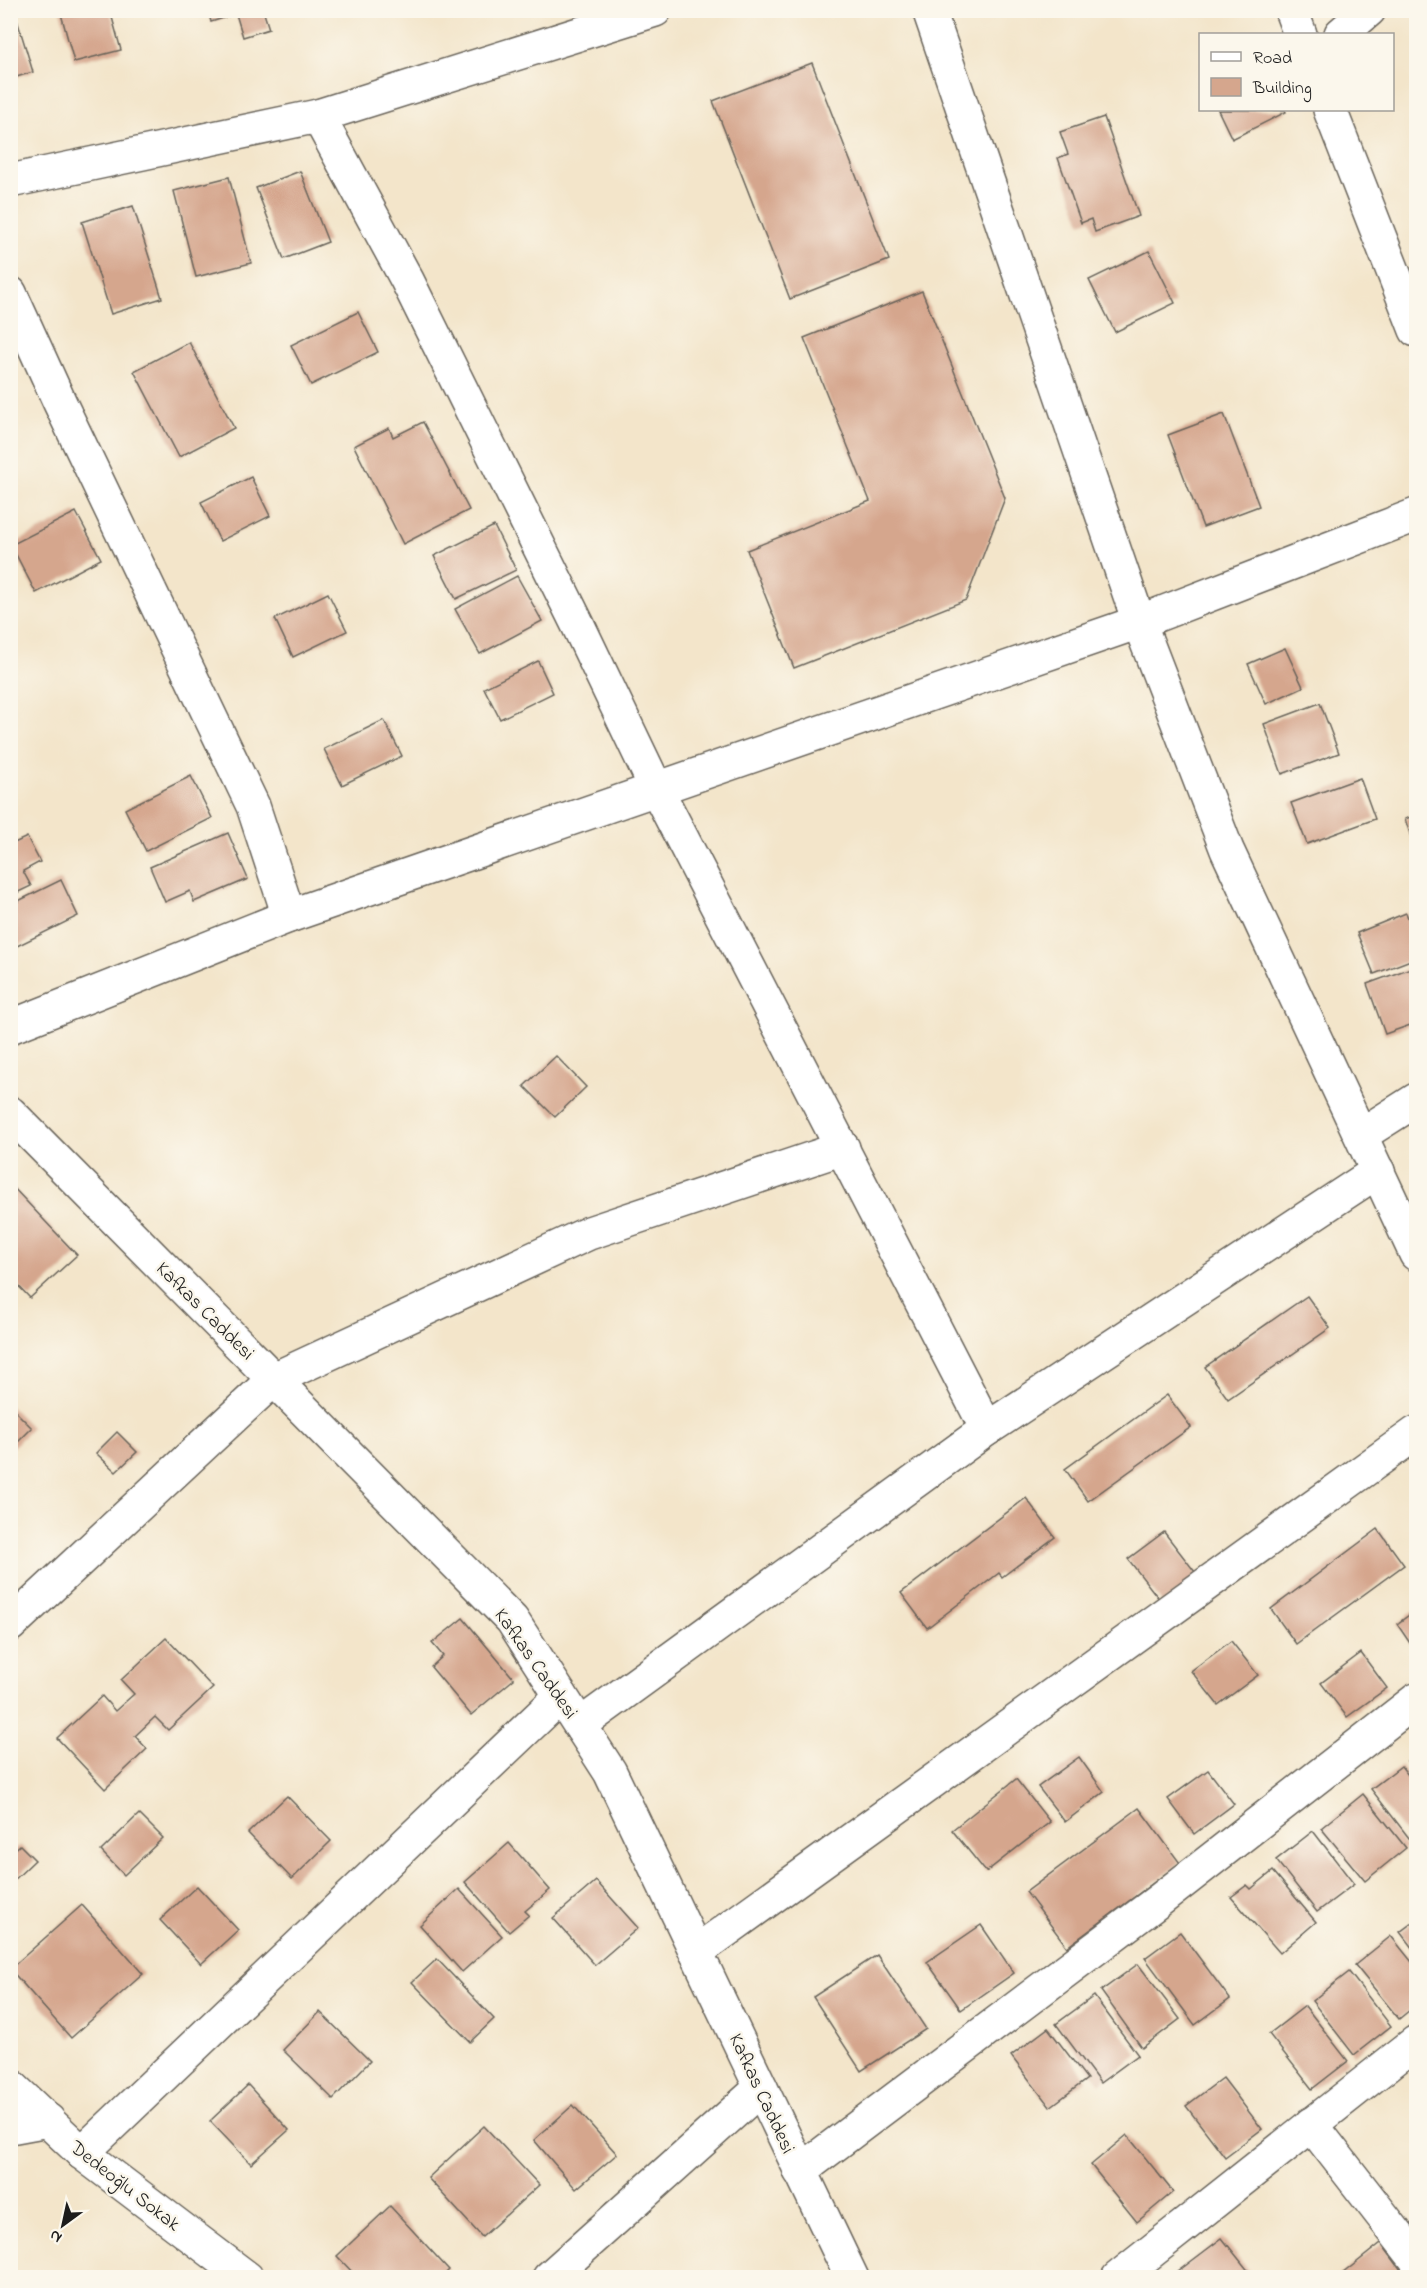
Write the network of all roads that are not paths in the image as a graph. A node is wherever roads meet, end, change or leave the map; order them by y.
1 (655, 10) edge
2 (929, 10) edge
3 (1291, 10) edge
4 (1369, 10) edge
5 (1300, 33) edge
6 (1342, 33) edge
7 (1330, 111) edge
8 (318, 116) junction
9 (10, 181) edge
10 (1406, 267) edge
11 (10, 293) edge
12 (1416, 330) edge
13 (1416, 515) edge
14 (1139, 622) junction
15 (656, 788) junction
16 (289, 916) junction
17 (10, 1027) edge
18 (1416, 1100) edge
19 (10, 1113) edge
20 (1361, 1135) junction
21 (843, 1148) junction
22 (1378, 1171) junction
23 (1416, 1254) edge
24 (274, 1379) junction
25 (987, 1429) junction
26 (1416, 1433) edge
27 (10, 1625) edge
28 (561, 1696) junction
29 (1416, 1700) edge
30 (580, 1725) junction
31 (696, 1952) junction
32 (1416, 2042) edge
33 (10, 2085) edge
34 (761, 2088) junction
35 (48, 2120) junction
36 (1311, 2124) junction
37 (10, 2127) edge
38 (82, 2153) junction
39 (800, 2171) junction
40 (1416, 2259) edge
41 (247, 2277) edge
42 (549, 2277) edge
43 (852, 2277) edge
44 (1118, 2277) edge

1 - 8 street
2 - 14 street
3 - 5 street
4 - 6 street
7 - 10 street
8 - 9 street
8 - 15 street
10 - 12 street
11 - 16 street
13 - 14 street
14 - 15 street
14 - 20 street
15 - 16 street
15 - 21 street
16 - 17 street
18 - 20 street
19 - 24 street, Kafkas Caddesi
20 - 22 street
21 - 24 street
21 - 25 street
22 - 23 street
22 - 25 street
24 - 27 street
24 - 28 street, Kafkas Caddesi
25 - 30 street
26 - 31 street
28 - 30 street, Kafkas Caddesi
28 - 38 street
29 - 39 street
30 - 31 street, Kafkas Caddesi
31 - 34 street, Kafkas Caddesi
32 - 36 street
33 - 35 street, Dedeoğlu Sokak
34 - 39 street, Kafkas Caddesi
34 - 42 street
35 - 37 street
35 - 38 street, Dedeoğlu Sokak
36 - 40 street
36 - 44 street
38 - 41 street, Dedeoğlu Sokak
39 - 43 street, Kafkas Caddesi

